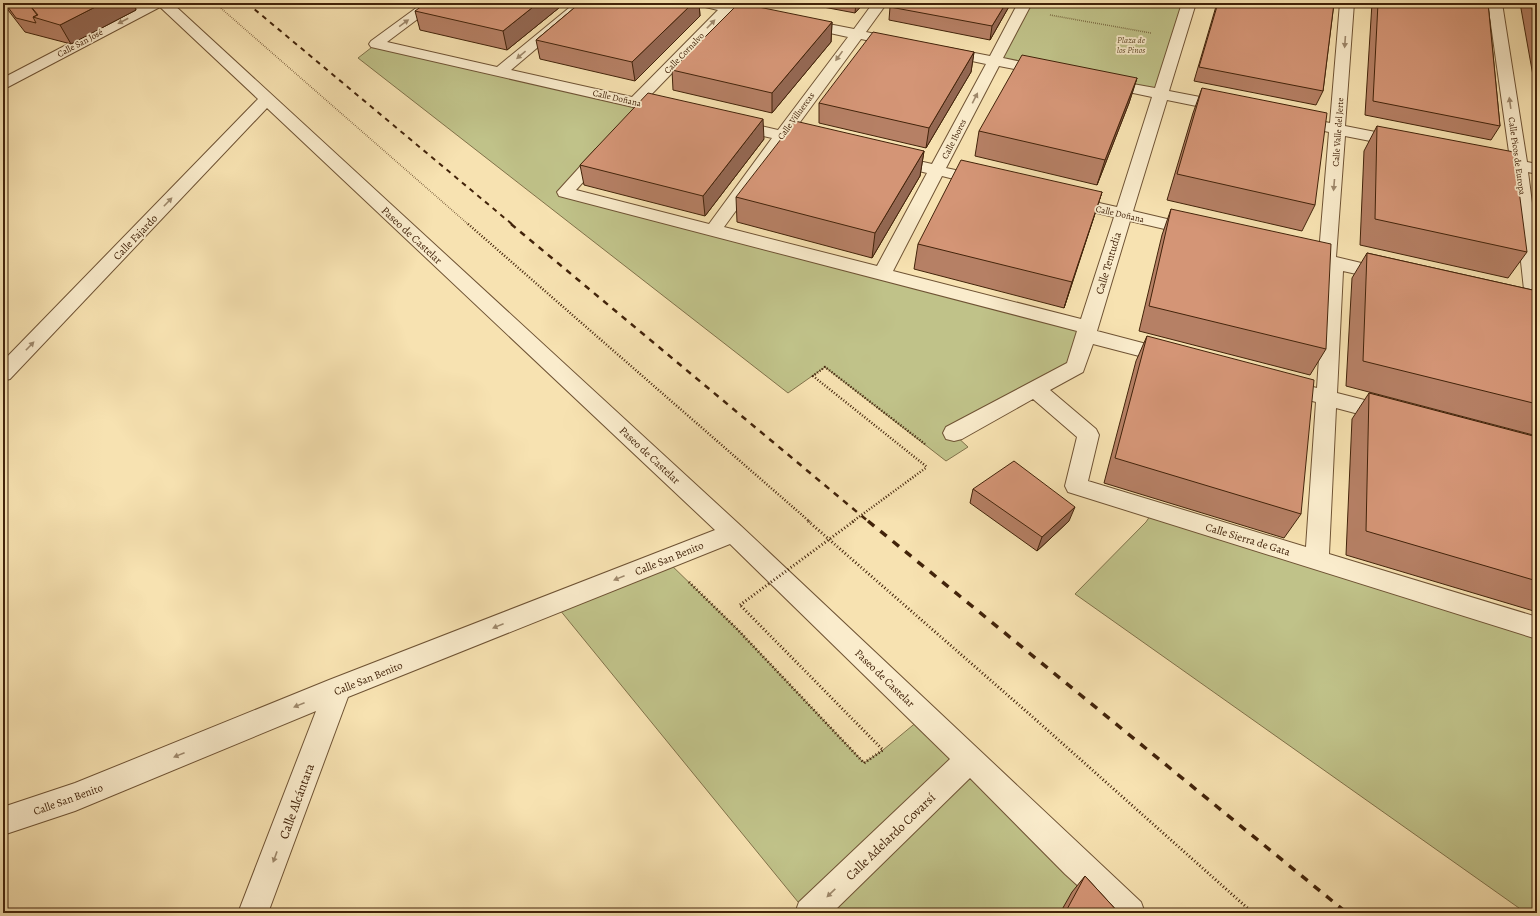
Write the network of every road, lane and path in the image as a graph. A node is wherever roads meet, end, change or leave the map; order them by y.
1 (158, 3) edge
2 (164, 3) edge
3 (215, 3) edge
4 (432, 3) edge
5 (583, 3) edge
6 (706, 3) edge
7 (880, 3) edge
8 (1188, 3) edge
9 (1347, 3) edge
10 (1495, 3) edge
11 (730, 5) edge
12 (1024, 6) edge
13 (856, 34) junction
14 (1178, 38) junction
15 (909, 45) edge
16 (932, 49) edge
17 (994, 61) junction
18 (501, 71) junction
19 (1062, 75) edge
20 (1092, 80) edge
21 (3, 84) edge
22 (1160, 94) junction
23 (267, 99) junction
24 (639, 108) junction
25 (1238, 110) edge
26 (684, 114) edge
27 (1284, 119) edge
28 (721, 122) edge
29 (1338, 130) junction
30 (781, 136) junction
31 (614, 140) edge
32 (1414, 145) edge
33 (826, 146) edge
34 (878, 157) edge
35 (1474, 157) edge
36 (1519, 166) junction
37 (938, 170) junction
38 (1537, 170) edge
39 (1000, 185) edge
40 (1054, 198) edge
41 (1123, 214) junction
42 (713, 230) junction
43 (1214, 235) edge
44 (1282, 251) edge
45 (1331, 262) junction
46 (882, 274) junction
47 (1404, 279) edge
48 (1531, 307) edge
49 (1087, 331) junction
50 (1191, 362) edge
51 (3, 374) edge
52 (1266, 382) edge
53 (1035, 389) junction
54 (1326, 398) junction
55 (1409, 419) edge
56 (954, 433) dead end
57 (928, 447) dead end
58 (733, 533) junction
59 (666, 560) junction
60 (1317, 560) junction
61 (1537, 628) edge
62 (338, 689) junction
63 (970, 759) junction
64 (3, 821) edge
65 (253, 913) edge
66 (810, 913) edge
67 (1130, 913) edge
68 (1253, 913) edge

1 -> 21 street, Calle San José
2 - 23 street, Paseo de Castelar
3 - 68 path
18 -> 4 street, Calle Doñana
5 -> 18 street
6 - 11 street
7 - 13 street, Calle Villuercas
8 - 14 street, Calle Tentudia
9 -> 29 street, Calle Valle del Jerte
36 -> 10 street, Calle Picos de Europa
11 - 13 street
24 -> 11 street, Calle Cornalvo
12 - 14 path
12 - 17 street, Calle Ibores
13 - 15 street
13 -> 30 street, Calle Villuercas
14 - 22 street, Calle Tentudia
16 - 17 street
17 - 19 street
37 -> 17 street, Calle Ibores
18 - 24 street, Calle Doñana
20 - 22 street
22 - 25 street
22 - 41 street, Calle Tentudia
51 -> 23 street, Calle Fajardo
23 - 58 street, Paseo de Castelar
24 - 26 street, Calle Doñana
27 - 29 street
28 - 30 street
29 - 32 street
29 -> 45 street, Calle Valle del Jerte
30 - 33 street
30 - 42 street, Calle Villuercas
31 - 42 street
34 - 37 street
35 - 36 street
36 - 38 street
36 - 48 street, Calle Picos de Europa
37 - 39 street
37 - 46 street, Calle Ibores
40 - 41 street, Calle Doñana
41 - 43 street, Calle Doñana
41 - 49 street, Calle Tentudia
42 - 46 street
44 - 45 street
45 - 47 street
45 - 54 street, Calle Valle del Jerte
46 - 49 street
49 - 50 street
49 - 53 street, Calle Tentudia
52 - 54 street
53 - 56 street, Calle Tentudia
53 - 60 street, Calle Sierra de Gata
54 - 55 street
54 - 60 street, Calle Valle del Jerte
57 - 59 path, bridge
58 - 59 street, Calle San Benito
58 - 63 street, Paseo de Castelar
59 -> 62 street, Calle San Benito
60 - 61 street, Calle Sierra de Gata
62 -> 64 street, Calle San Benito
62 -> 65 street, Calle Alcántara
63 -> 66 street, Calle Adelardo Covarsí
63 - 67 street, Paseo de Castelar

